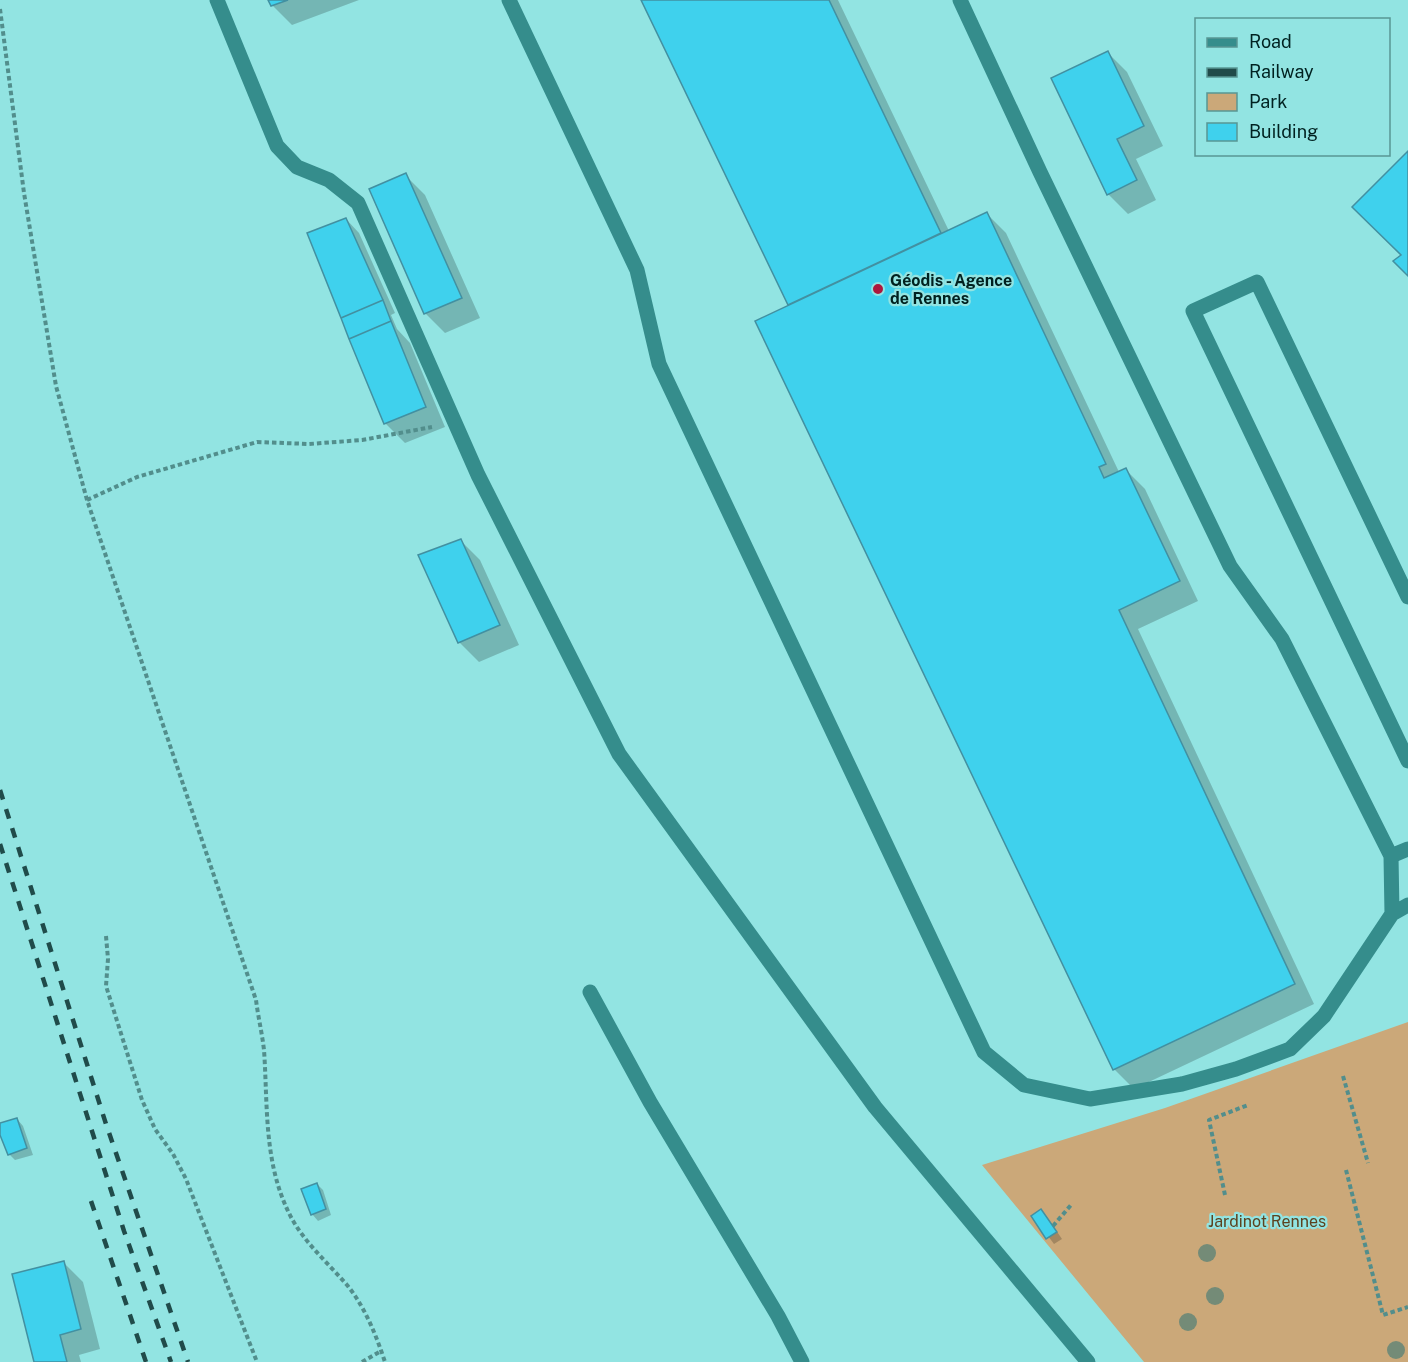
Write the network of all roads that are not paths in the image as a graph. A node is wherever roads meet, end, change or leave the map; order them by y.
1 (217, 0) edge
2 (509, 0) edge
3 (960, 0) edge
4 (1408, 597) edge
5 (1408, 761) edge
6 (1408, 849) edge
7 (1391, 856) junction
8 (1408, 905) edge
9 (1392, 914) junction
10 (590, 992) dead end
11 (802, 1362) edge
12 (1088, 1362) edge

1 - 12 lane
2 - 9 lane
3 - 7 lane
4 - 5 lane
6 - 7 lane
7 - 9 lane
8 - 9 lane
10 - 11 lane

